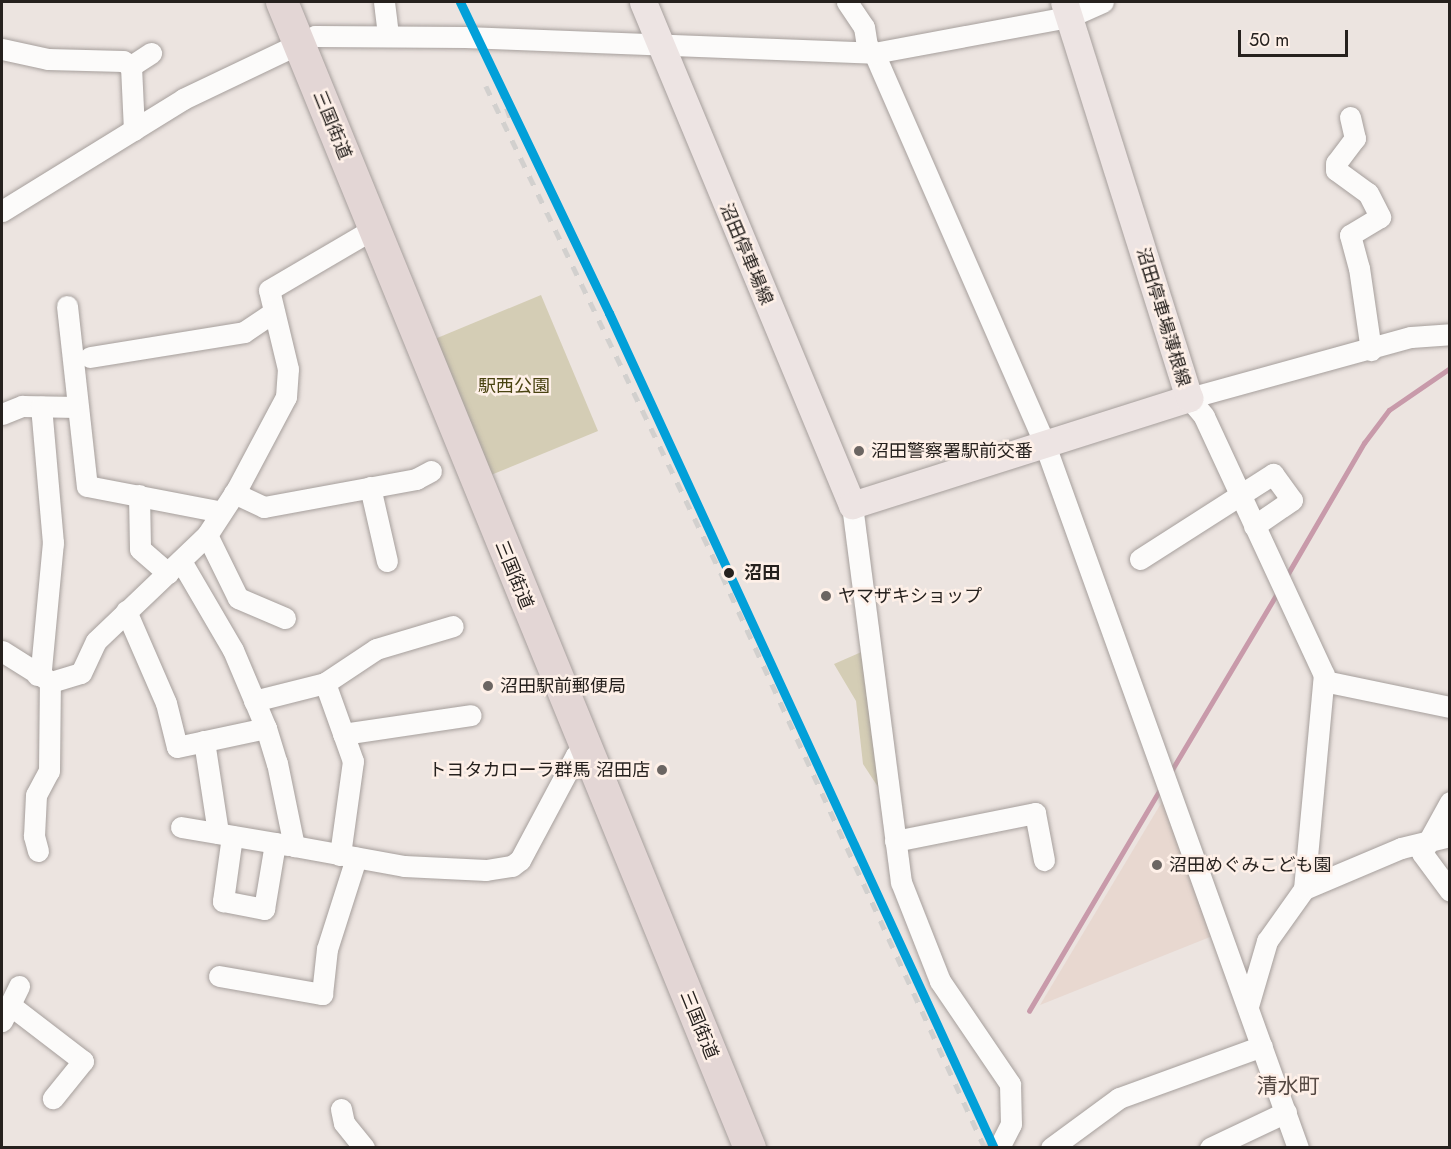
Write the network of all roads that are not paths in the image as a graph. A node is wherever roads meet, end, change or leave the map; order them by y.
1 (282, 2) edge
2 (384, 2) edge
3 (643, 2) edge
4 (847, 2) edge
5 (1102, 2) edge
6 (1066, 9) edge
7 (388, 36) junction
8 (299, 42) junction
9 (660, 47) junction
10 (2, 49) edge
11 (151, 53) dead end
12 (874, 53) junction
13 (130, 66) junction
14 (1350, 117) dead end
15 (134, 130) junction
16 (2, 211) edge
17 (373, 230) junction
18 (67, 306) dead end
19 (274, 312) junction
20 (1449, 334) edge
21 (1371, 350) junction
22 (90, 357) dead end
23 (1189, 398) junction
24 (41, 406) junction
25 (77, 407) junction
26 (2, 414) edge
27 (1045, 445) junction
28 (431, 471) dead end
29 (370, 488) junction
30 (234, 493) junction
31 (139, 495) junction
32 (1240, 496) junction
33 (852, 505) junction
34 (222, 512) junction
35 (1254, 526) junction
36 (207, 535) junction
37 (1140, 559) dead end
38 (387, 561) dead end
39 (174, 567) junction
40 (126, 611) junction
41 (285, 618) dead end
42 (453, 626) dead end
43 (2, 651) edge
44 (43, 679) junction
45 (1324, 681) junction
46 (325, 683) junction
47 (254, 701) junction
48 (1449, 707) edge
49 (471, 715) dead end
50 (266, 728) junction
51 (343, 734) junction
52 (204, 741) junction
53 (585, 747) junction
54 (1449, 802) edge
55 (181, 827) dead end
56 (225, 834) junction
57 (1449, 836) edge
58 (895, 841) junction
59 (1425, 843) junction
60 (284, 844) junction
61 (38, 850) dead end
62 (348, 857) junction
63 (1044, 860) dead end
64 (1304, 890) junction
65 (1449, 891) edge
66 (219, 976) dead end
67 (19, 986) dead end
68 (1248, 1006) junction
69 (6, 1013) edge
70 (1262, 1046) junction
71 (53, 1098) dead end
72 (340, 1109) dead end
73 (1286, 1112) junction
74 (1007, 1144) edge
75 (1222, 1145) edge
76 (364, 1148) edge
77 (750, 1148) edge
78 (1051, 1148) edge
79 (1298, 1148) edge

1 - 8 highway, 三国街道
2 - 7 street
3 - 9 main road, 沼田停車場線
4 - 12 street
5 - 6 street
6 - 12 street
6 - 23 main road, 沼田停車場薄根線
7 - 8 street
7 - 9 street
8 - 15 street
8 - 17 highway, 三国街道
9 - 12 street
9 - 33 main road, 沼田停車場線
10 - 13 street
11 - 13 street
12 - 27 street
13 - 15 street
14 - 21 street
15 - 16 street
17 - 19 street
17 - 53 highway, 三国街道
18 - 25 street
19 - 22 street
19 - 30 street
20 - 21 street
21 - 23 street
23 - 27 main road, 沼田停車場薄根線
23 - 32 street
24 - 25 street
24 - 26 street
24 - 44 street
25 - 31 street
27 - 33 main road, 沼田停車場薄根線
27 - 68 street
28 - 29 street
29 - 30 street
29 - 38 street
30 - 34 street
31 - 34 street
31 - 39 street
32 - 35 street
32 - 35 street
32 - 37 street
33 - 58 street
34 - 36 street
35 - 45 street
36 - 39 street
36 - 41 street
39 - 40 street
39 - 47 street
40 - 44 street
40 - 52 street
42 - 46 street
43 - 44 street
44 - 61 street
45 - 48 street
45 - 64 street
46 - 47 street
46 - 51 street
47 - 50 street
49 - 51 street
50 - 52 street
50 - 60 street
51 - 62 street
52 - 56 street
53 - 62 street
53 - 77 highway, 三国街道
54 - 59 street
55 - 56 street
56 - 60 street
56 - 60 street
57 - 59 street
58 - 63 street
58 - 74 street
59 - 64 street
59 - 65 street
60 - 62 street
62 - 66 street
64 - 68 street
67 - 69 street
68 - 70 street
69 - 71 street
70 - 73 street
70 - 78 street
72 - 76 street
73 - 75 street
73 - 79 street

